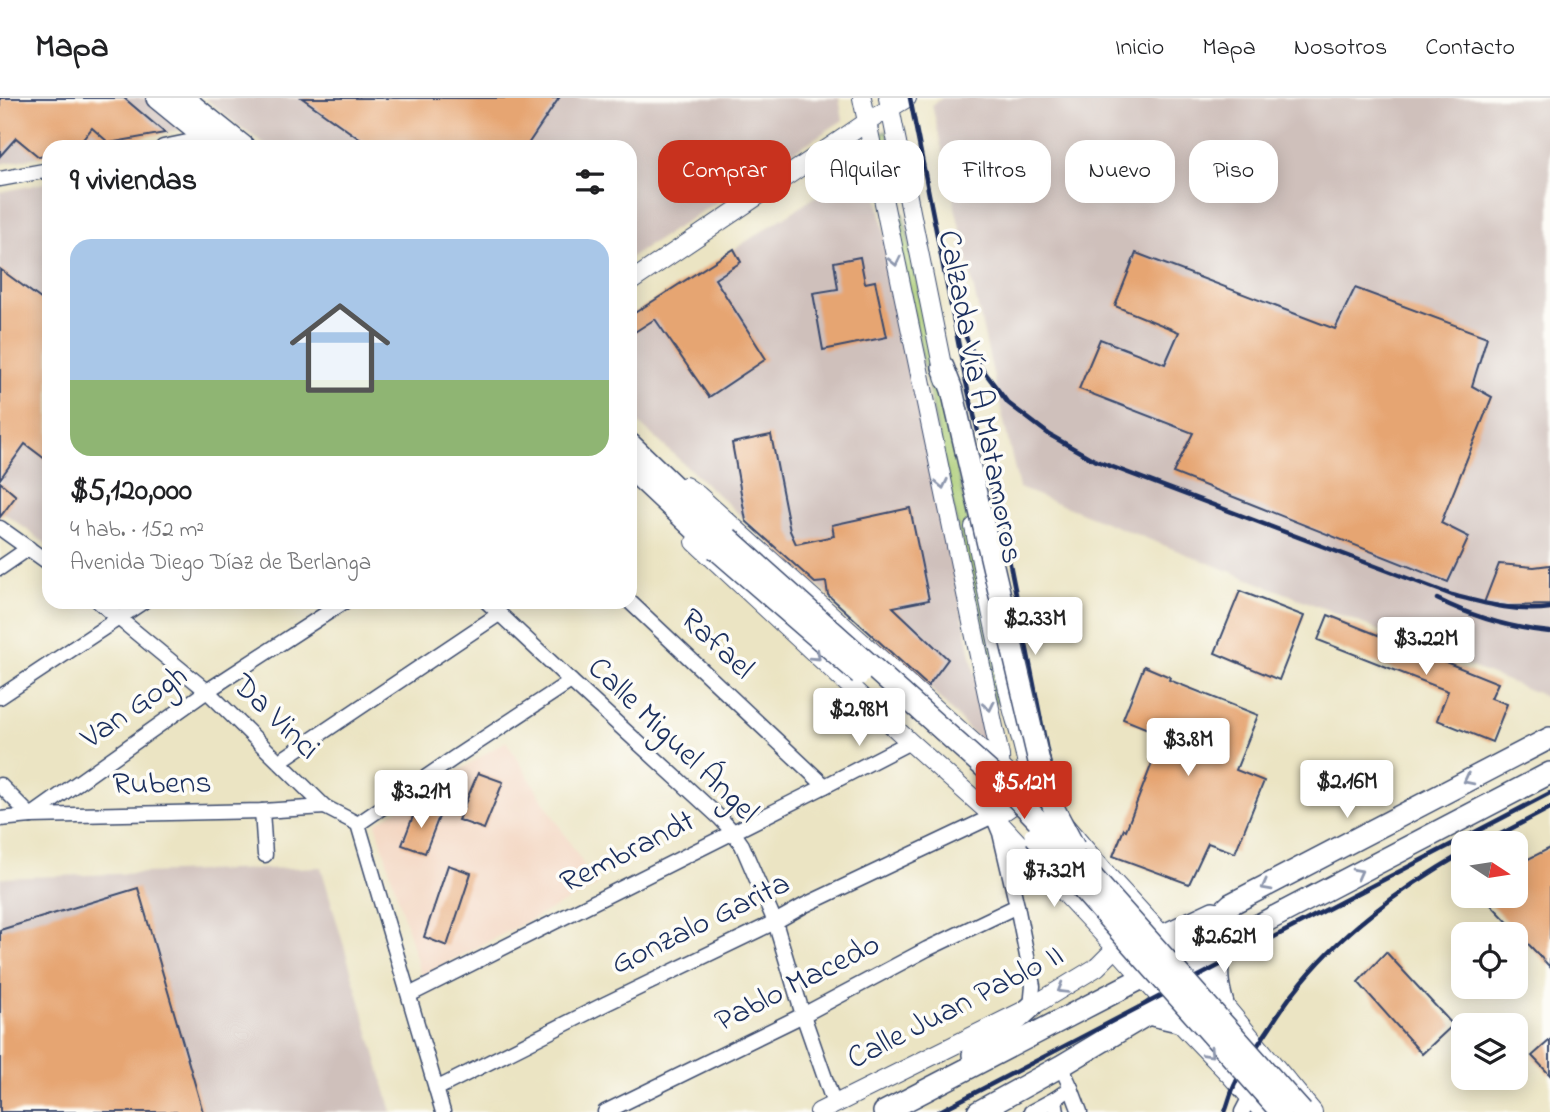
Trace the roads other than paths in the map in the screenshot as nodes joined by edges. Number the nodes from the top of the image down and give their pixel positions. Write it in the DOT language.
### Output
graph roads {
  1 [pos="157,98"];
  2 [pos="183,98"];
  3 [pos="862,98"];
  4 [pos="907,98"];
  5 [pos="889,103"];
  6 [pos="867,122"];
  7 [pos="217,140"];
  8 [pos="42,171"];
  9 [pos="0,179"];
  10 [pos="909,205"];
  11 [pos="885,214"];
  12 [pos="637,277"];
  13 [pos="943,367"];
  14 [pos="637,454"];
  15 [pos="637,472"];
  16 [pos="656,481"];
  17 [pos="0,528"];
  18 [pos="722,543"];
  19 [pos="29,548"];
  20 [pos="42,558"];
  21 [pos="0,568"];
  22 [pos="108,609"];
  23 [pos="132,609"];
  24 [pos="333,609"];
  25 [pos="494,609"];
  26 [pos="637,609"];
  27 [pos="499,614"];
  28 [pos="119,617"];
  29 [pos="570,681"];
  30 [pos="207,691"];
  31 [pos="0,697"];
  32 [pos="1550,737"];
  33 [pos="972,741"];
  34 [pos="909,742"];
  35 [pos="280,761"];
  36 [pos="1000,767"];
  37 [pos="1495,767"];
  38 [pos="1550,772"];
  39 [pos="948,774"];
  40 [pos="0,785"];
  41 [pos="1523,785"];
  42 [pos="825,786"];
  43 [pos="1025,789"];
  44 [pos="325,807"];
  45 [pos="996,808"];
  46 [pos="262,811"];
  47 [pos="30,816"];
  48 [pos="0,818"];
  49 [pos="1063,823"];
  50 [pos="358,824"];
  51 [pos="733,832"];
  52 [pos="265,855"];
  53 [pos="1034,860"];
  54 [pos="1087,871"];
  55 [pos="1231,904"];
  56 [pos="1017,906"];
  57 [pos="775,922"];
  58 [pos="1164,935"];
  59 [pos="1116,948"];
  60 [pos="1220,949"];
  61 [pos="1179,952"];
  62 [pos="1196,971"];
  63 [pos="1142,978"];
  64 [pos="409,995"];
  65 [pos="1162,1002"];
  66 [pos="1223,1004"];
  67 [pos="1031,1007"];
  68 [pos="803,1015"];
  69 [pos="1178,1021"];
  70 [pos="1272,1061"];
  71 [pos="1061,1066"];
  72 [pos="951,1077"];
  73 [pos="1071,1088"];
  74 [pos="436,1089"];
  75 [pos="1294,1091"];
  76 [pos="1246,1104"];
  77 [pos="1056,1105"];
  78 [pos="826,1108"];
  79 [pos="443,1112"];
  80 [pos="606,1112"];
  81 [pos="884,1112"];
  82 [pos="978,1112"];
  83 [pos="1031,1112"];
  84 [pos="1080,1112"];
  85 [pos="1264,1112"];
  86 [pos="1281,1112"];
  87 [pos="1302,1112"];
  88 [pos="1313,1112"];
  1 -- 7 [label="main road"];
  2 -- 7 [label="main road"];
  3 -- 6 [label="street, Calzada Vía A Matamoros"];
  4 -- 5 [label="street"];
  5 -- 6 [label="street"];
  5 -- 10 [label="street, Calzada Vía A Matamoros"];
  6 -- 11 [label="street, Calzada Vía A Matamoros"];
  6 -- 12 [label="street"];
  8 -- 9 [label="street"];
  10 -- 11 [label="street"];
  10 -- 13 [label="street, Calzada Vía A Matamoros"];
  11 -- 36 [label="street, Calzada Vía A Matamoros, one-way"];
  13 -- 43 [label="street, Calzada Vía A Matamoros"];
  13 -- 54 [label="main road, bridge"];
  14 -- 16 [label="main road"];
  15 -- 16 [label="main road"];
  16 -- 18 [label="main road"];
  16 -- 33 [label="street"];
  16 -- 34 [label="street, one-way"];
  17 -- 19 [label="street"];
  18 -- 54 [label="main road, bridge"];
  18 -- 86 [label="main road, bridge"];
  19 -- 20 [label="street"];
  19 -- 21 [label="street"];
  22 -- 28 [label="street, Da Vinci"];
  23 -- 28 [label="street"];
  24 -- 30 [label="street, Van Gogh"];
  25 -- 27 [label="street, Calle Miguel Ángel"];
  26 -- 42 [label="street, Rafael"];
  27 -- 29 [label="street, Calle Miguel Ángel"];
  27 -- 35 [label="street"];
  28 -- 30 [label="street, Da Vinci"];
  28 -- 31 [label="street"];
  29 -- 50 [label="street"];
  29 -- 51 [label="street, Calle Miguel Ángel"];
  30 -- 35 [label="street, Da Vinci"];
  30 -- 47 [label="street, Van Gogh"];
  32 -- 37 [label="main road"];
  33 -- 36 [label="street"];
  33 -- 39 [label="street"];
  34 -- 39 [label="street"];
  34 -- 42 [label="street, Rembrandt"];
  35 -- 44 [label="street, Da Vinci"];
  36 -- 43 [label="street"];
  36 -- 45 [label="street, Calzada Vía A Matamoros"];
  37 -- 41 [label="main road"];
  37 -- 55 [label="main road, one-way"];
  38 -- 41 [label="main road"];
  39 -- 45 [label="street"];
  40 -- 47 [label="street"];
  60 -- 41 [label="main road, one-way"];
  42 -- 51 [label="street, Rembrandt"];
  43 -- 45 [label="street"];
  43 -- 49 [label="street"];
  44 -- 46 [label="street, Rubens"];
  44 -- 50 [label="street, Da Vinci"];
  45 -- 53 [label="street"];
  45 -- 56 [label="street"];
  45 -- 57 [label="street, Gonzalo Garita"];
  46 -- 47 [label="street, Rubens"];
  46 -- 52 [label="street"];
  47 -- 48 [label="street, Rubens"];
  49 -- 53 [label="street"];
  49 -- 58 [label="street"];
  50 -- 64 [label="street"];
  51 -- 57 [label="street, Calle Miguel Ángel"];
  51 -- 64 [label="street, Rembrandt"];
  53 -- 59 [label="street"];
  54 -- 87 [label="main road, bridge"];
  55 -- 58 [label="main road"];
  55 -- 61 [label="main road"];
  56 -- 67 [label="street"];
  56 -- 68 [label="street, Pablo Macedo"];
  57 -- 68 [label="street, Calle Miguel Ángel"];
  57 -- 74 [label="street, Gonzalo Garita"];
  58 -- 61 [label="street"];
  59 -- 63 [label="street"];
  59 -- 67 [label="street, Calle Juan Pablo II, one-way"];
  60 -- 62 [label="main road"];
  60 -- 66 [label="main road"];
  61 -- 62 [label="street"];
  61 -- 63 [label="main road"];
  62 -- 65 [label="main road"];
  62 -- 66 [label="street"];
  63 -- 65 [label="main road"];
  63 -- 72 [label="main road"];
  64 -- 74 [label="street"];
  65 -- 66 [label="main road"];
  65 -- 69 [label="main road"];
  65 -- 71 [label="main road"];
  66 -- 70 [label="street"];
  67 -- 72 [label="main road"];
  67 -- 78 [label="street, Calle Juan Pablo II"];
  68 -- 78 [label="street, Calle Miguel Ángel"];
  68 -- 80 [label="street, Pablo Macedo"];
  69 -- 76 [label="street, one-way"];
  70 -- 75 [label="street"];
  70 -- 76 [label="street"];
  71 -- 73 [label="street"];
  71 -- 82 [label="main road"];
  72 -- 81 [label="main road"];
  73 -- 77 [label="street"];
  73 -- 84 [label="street"];
  74 -- 79 [label="street"];
  75 -- 85 [label="street"];
  75 -- 88 [label="street"];
  76 -- 85 [label="street"];
  77 -- 83 [label="street"];
}
